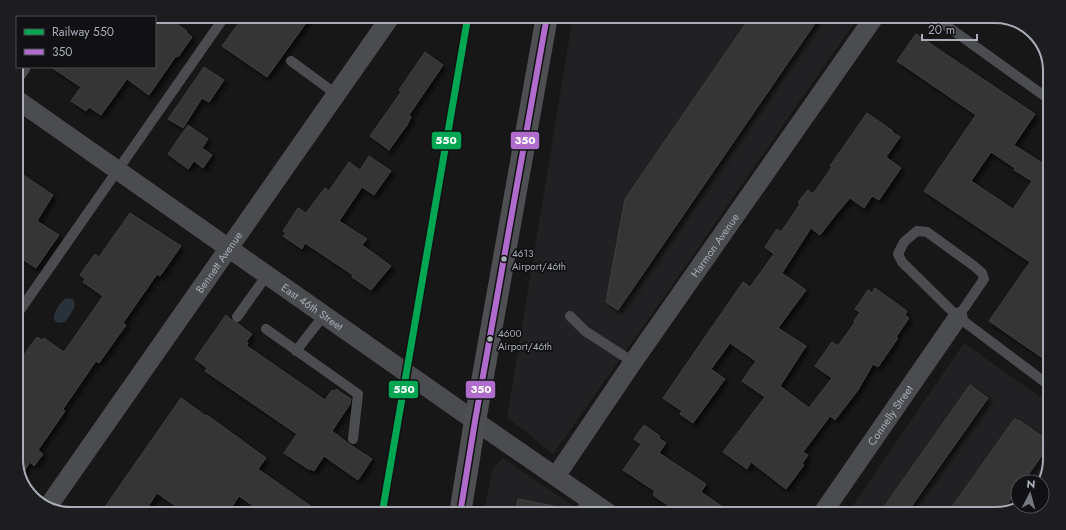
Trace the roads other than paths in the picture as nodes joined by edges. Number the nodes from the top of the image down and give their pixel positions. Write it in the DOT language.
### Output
graph roads {
  1 [pos="220,23"];
  2 [pos="386,23"];
  3 [pos="546,23"];
  4 [pos="870,23"];
  5 [pos="943,23"];
  6 [pos="291,61"];
  7 [pos="336,94"];
  8 [pos="1043,95"];
  9 [pos="23,104"];
  10 [pos="118,170"];
  11 [pos="228,248"];
  12 [pos="267,275"];
  13 [pos="23,306"];
  14 [pos="324,315"];
  15 [pos="570,316"];
  16 [pos="238,317"];
  17 [pos="958,317"];
  18 [pos="266,329"];
  19 [pos="296,351"];
  20 [pos="633,362"];
  21 [pos="1043,381"];
  22 [pos="475,421"];
  23 [pos="352,439"];
  24 [pos="556,476"];
  25 [pos="51,502"];
  26 [pos="461,507"];
  27 [pos="583,507"];
  28 [pos="827,507"];
  1 -- 10 [label="lane"];
  2 -- 7 [label="street, Bennett Avenue"];
  3 -- 22 [label="main road"];
  4 -- 20 [label="street, Harmon Avenue"];
  5 -- 8 [label="lane"];
  6 -- 7 [label="lane"];
  7 -- 11 [label="street, Bennett Avenue"];
  9 -- 10 [label="street, East 46th Street"];
  10 -- 11 [label="street, East 46th Street"];
  10 -- 13 [label="lane"];
  11 -- 12 [label="street, East 46th Street"];
  11 -- 25 [label="street, Bennett Avenue"];
  12 -- 14 [label="street, East 46th Street"];
  12 -- 16 [label="lane"];
  14 -- 19 [label="lane"];
  14 -- 22 [label="street, East 46th Street"];
  15 -- 20 [label="lane"];
  17 -- 17 [label="lane"];
  17 -- 21 [label="lane"];
  17 -- 28 [label="street, Connelly Street"];
  18 -- 19 [label="lane"];
  19 -- 23 [label="lane"];
  20 -- 24 [label="street, Harmon Avenue"];
  22 -- 24 [label="street, East 46th Street"];
  22 -- 26 [label="main road"];
  24 -- 27 [label="street, East 46th Street"];
}
